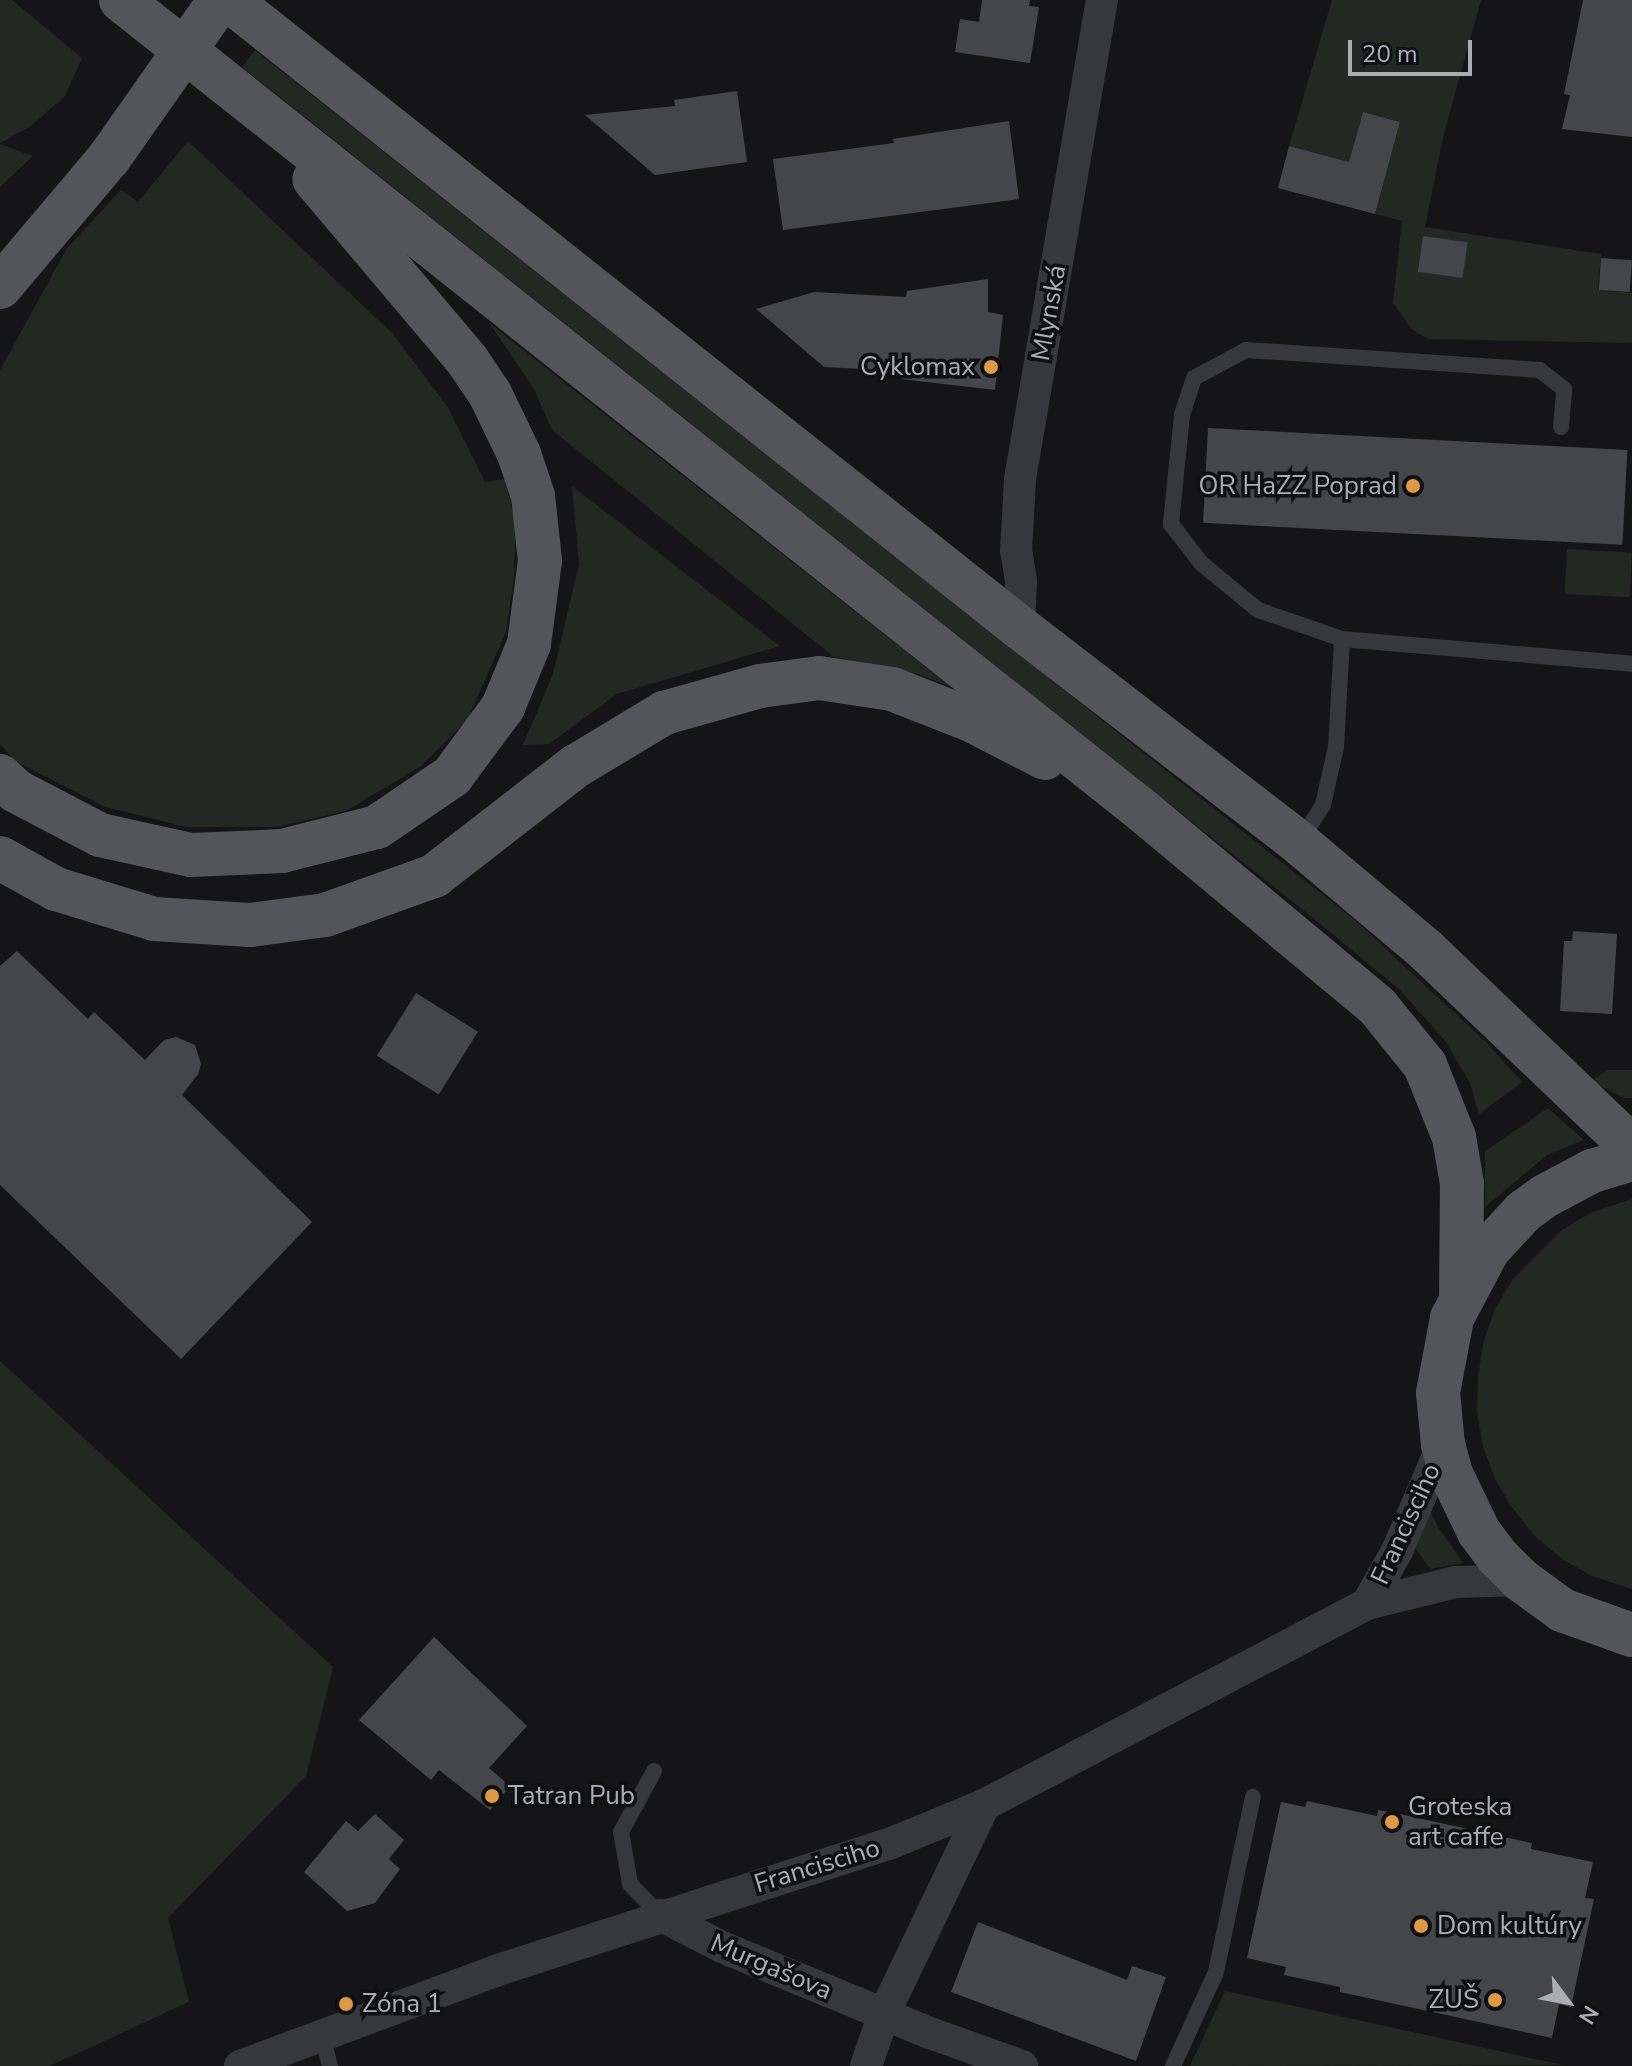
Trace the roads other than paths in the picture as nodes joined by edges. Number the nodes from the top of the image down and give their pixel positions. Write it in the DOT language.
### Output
graph roads {
  1 [pos="121,0"];
  2 [pos="220,0"];
  3 [pos="229,0"];
  4 [pos="1102,0"];
  5 [pos="250,103"];
  6 [pos="5,287"];
  7 [pos="1561,427"];
  8 [pos="1019,627"];
  9 [pos="1342,639"];
  10 [pos="1632,664"];
  11 [pos="0,776"];
  12 [pos="1137,806"];
  13 [pos="1299,843"];
  14 [pos="0,858"];
  15 [pos="1632,1147"];
  16 [pos="1632,1159"];
  17 [pos="1461,1295"];
  18 [pos="1443,1444"];
  19 [pos="1521,1580"];
  20 [pos="1367,1604"];
  21 [pos="1625,1640"];
  22 [pos="654,1771"];
  23 [pos="1253,1797"];
  24 [pos="984,1805"];
  25 [pos="660,1915"];
  26 [pos="884,2014"];
  27 [pos="326,2052"];
  28 [pos="240,2066"];
  29 [pos="866,2066"];
  30 [pos="1022,2066"];
  31 [pos="1173,2066"];
  1 -- 5 [label="main road"];
  2 -- 6 [label="main road, bridge"];
  3 -- 8 [label="main road"];
  4 -- 8 [label="street, Mlynská"];
  5 -- 11 [label="main road"];
  5 -- 12 [label="main road"];
  7 -- 9 [label="lane"];
  8 -- 13 [label="main road"];
  9 -- 10 [label="lane"];
  9 -- 13 [label="lane"];
  12 -- 14 [label="main road"];
  12 -- 17 [label="main road"];
  13 -- 15 [label="main road"];
  16 -- 17 [label="main road"];
  17 -- 18 [label="main road"];
  18 -- 19 [label="main road"];
  18 -- 20 [label="street, Francisciho"];
  19 -- 20 [label="street, Francisciho"];
  19 -- 21 [label="main road"];
  20 -- 24 [label="street, Francisciho"];
  22 -- 25 [label="lane"];
  23 -- 31 [label="lane"];
  24 -- 25 [label="street, Francisciho"];
  24 -- 26 [label="street"];
  25 -- 26 [label="street, Murgašova"];
  25 -- 27 [label="street, Francisciho"];
  26 -- 29 [label="street"];
  26 -- 30 [label="street, Murgašova"];
  27 -- 28 [label="street, Francisciho"];
}
